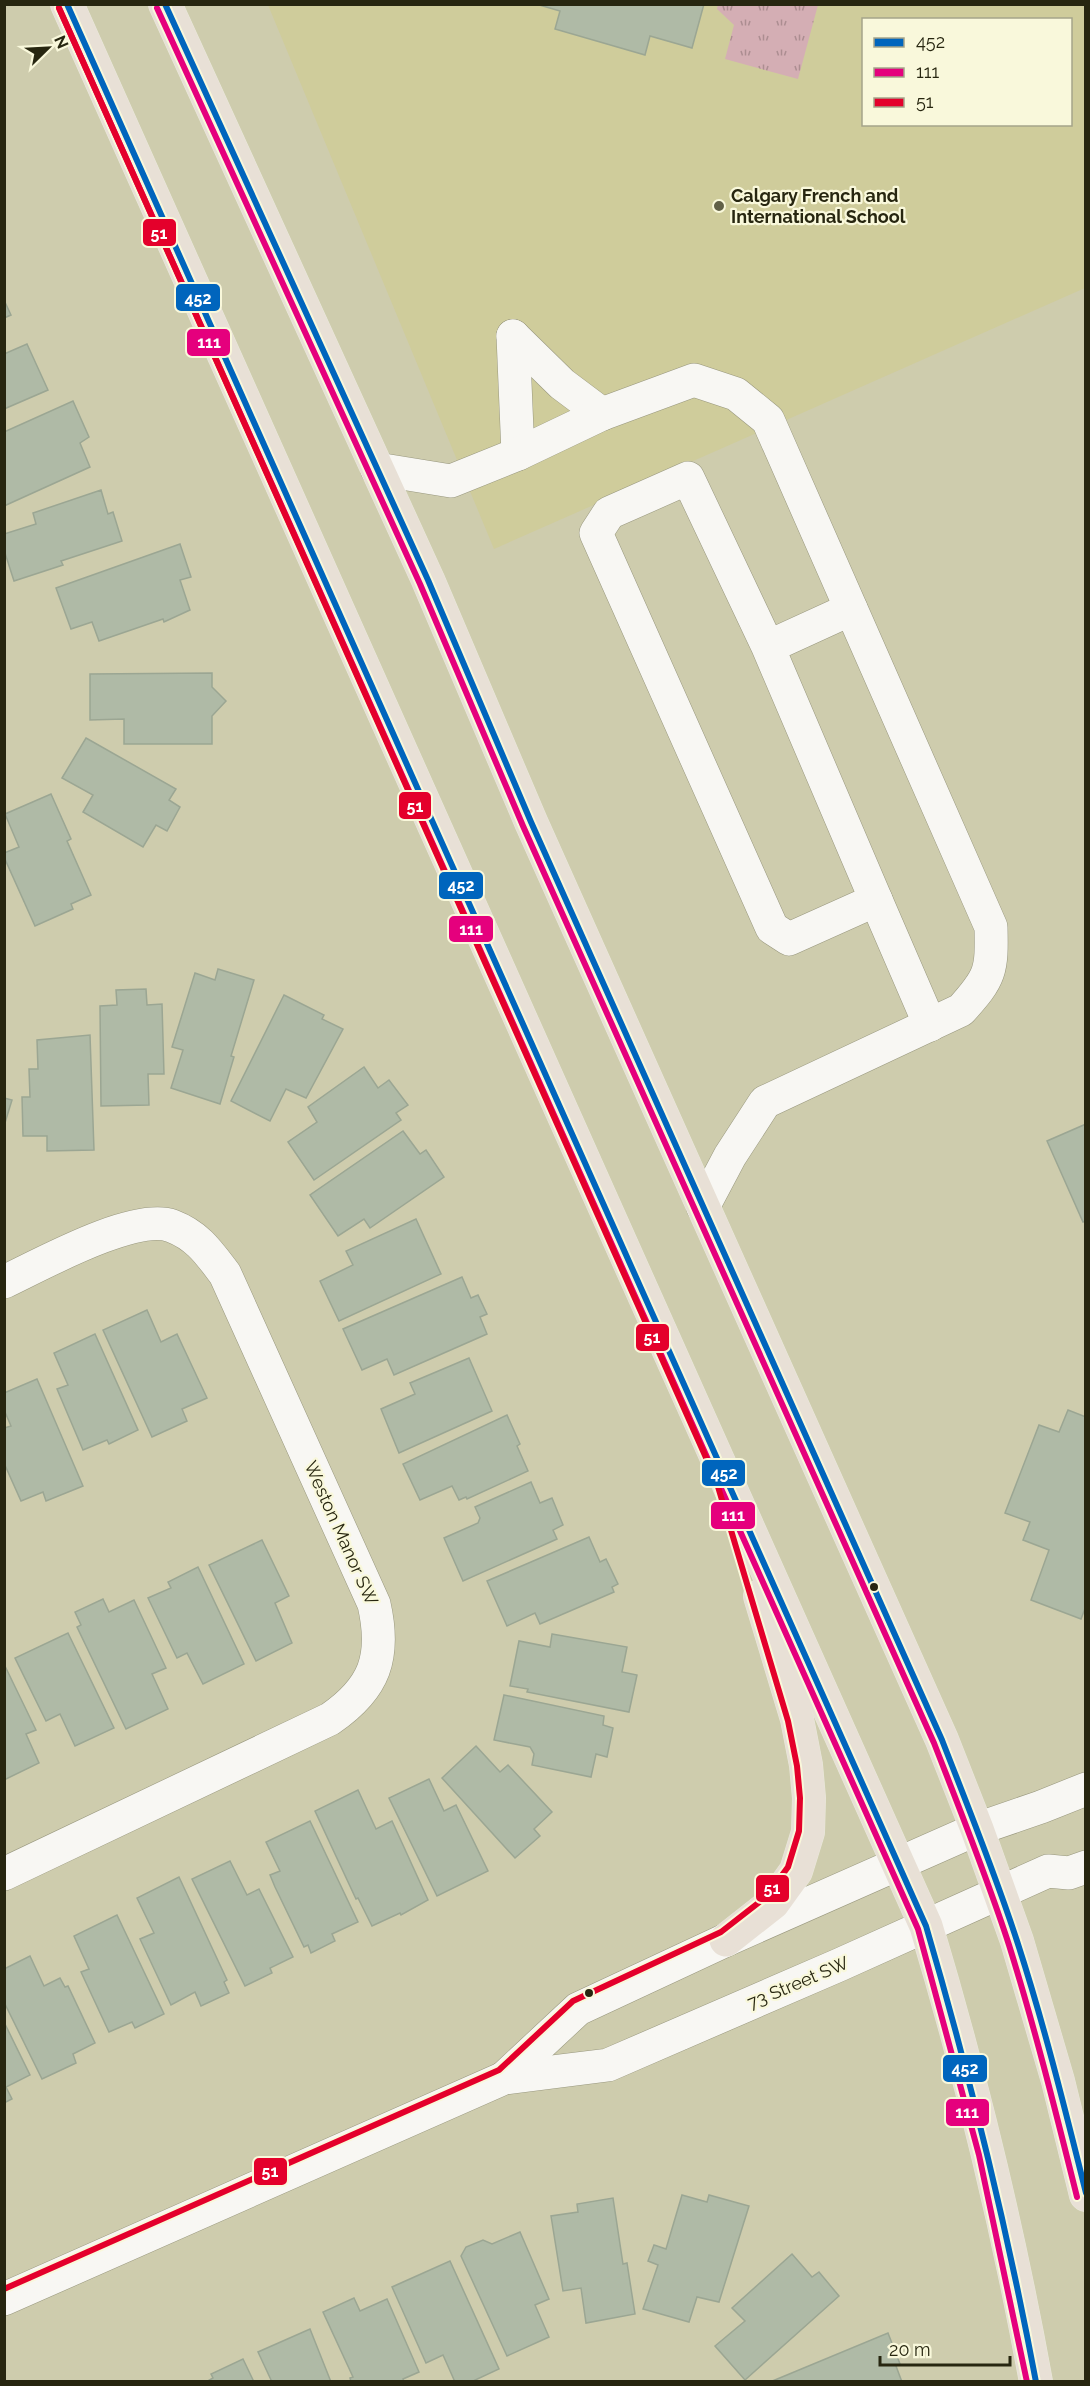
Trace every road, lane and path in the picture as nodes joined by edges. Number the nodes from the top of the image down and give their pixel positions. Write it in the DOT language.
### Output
graph roads {
  1 [pos="67,4"];
  2 [pos="165,4"];
  3 [pos="602,414"];
  4 [pos="518,454"];
  5 [pos="377,469"];
  6 [pos="851,609"];
  7 [pos="768,647"];
  8 [pos="876,900"];
  9 [pos="930,1024"];
  10 [pos="703,1207"];
  11 [pos="4,1282"];
  12 [pos="724,1477"];
  13 [pos="1086,1789"];
  14 [pos="977,1829"];
  15 [pos="899,1863"];
  16 [pos="1086,1867"];
  17 [pos="4,1874"];
  18 [pos="999,1894"];
  19 [pos="926,1926"];
  20 [pos="726,1940"];
  21 [pos="504,2078"];
  22 [pos="1086,2195"];
  23 [pos="4,2299"];
  24 [pos="1036,2382"];
  1 -- 12 [label="main road"];
  2 -- 5 [label="main road"];
  3 -- 4 [label="street"];
  3 -- 4 [label="street"];
  3 -- 6 [label="street"];
  4 -- 5 [label="street"];
  5 -- 10 [label="main road"];
  6 -- 7 [label="street"];
  6 -- 9 [label="street"];
  7 -- 8 [label="street"];
  7 -- 8 [label="street"];
  8 -- 9 [label="street"];
  9 -- 10 [label="street"];
  10 -- 14 [label="main road"];
  11 -- 17 [label="street, Weston Manor SW"];
  12 -- 15 [label="main road"];
  12 -- 20 [label="main road"];
  13 -- 14 [label="street, 73 Street SW"];
  14 -- 15 [label="street, 73 Street SW"];
  14 -- 18 [label="main road"];
  15 -- 19 [label="main road"];
  15 -- 20 [label="street, 73 Street SW"];
  16 -- 18 [label="street, 73 Street SW"];
  18 -- 19 [label="street, 73 Street SW"];
  18 -- 22 [label="main road"];
  19 -- 21 [label="street, 73 Street SW"];
  19 -- 24 [label="main road"];
  20 -- 21 [label="street, 73 Street SW"];
  21 -- 23 [label="street, 73 Street SW"];
}
